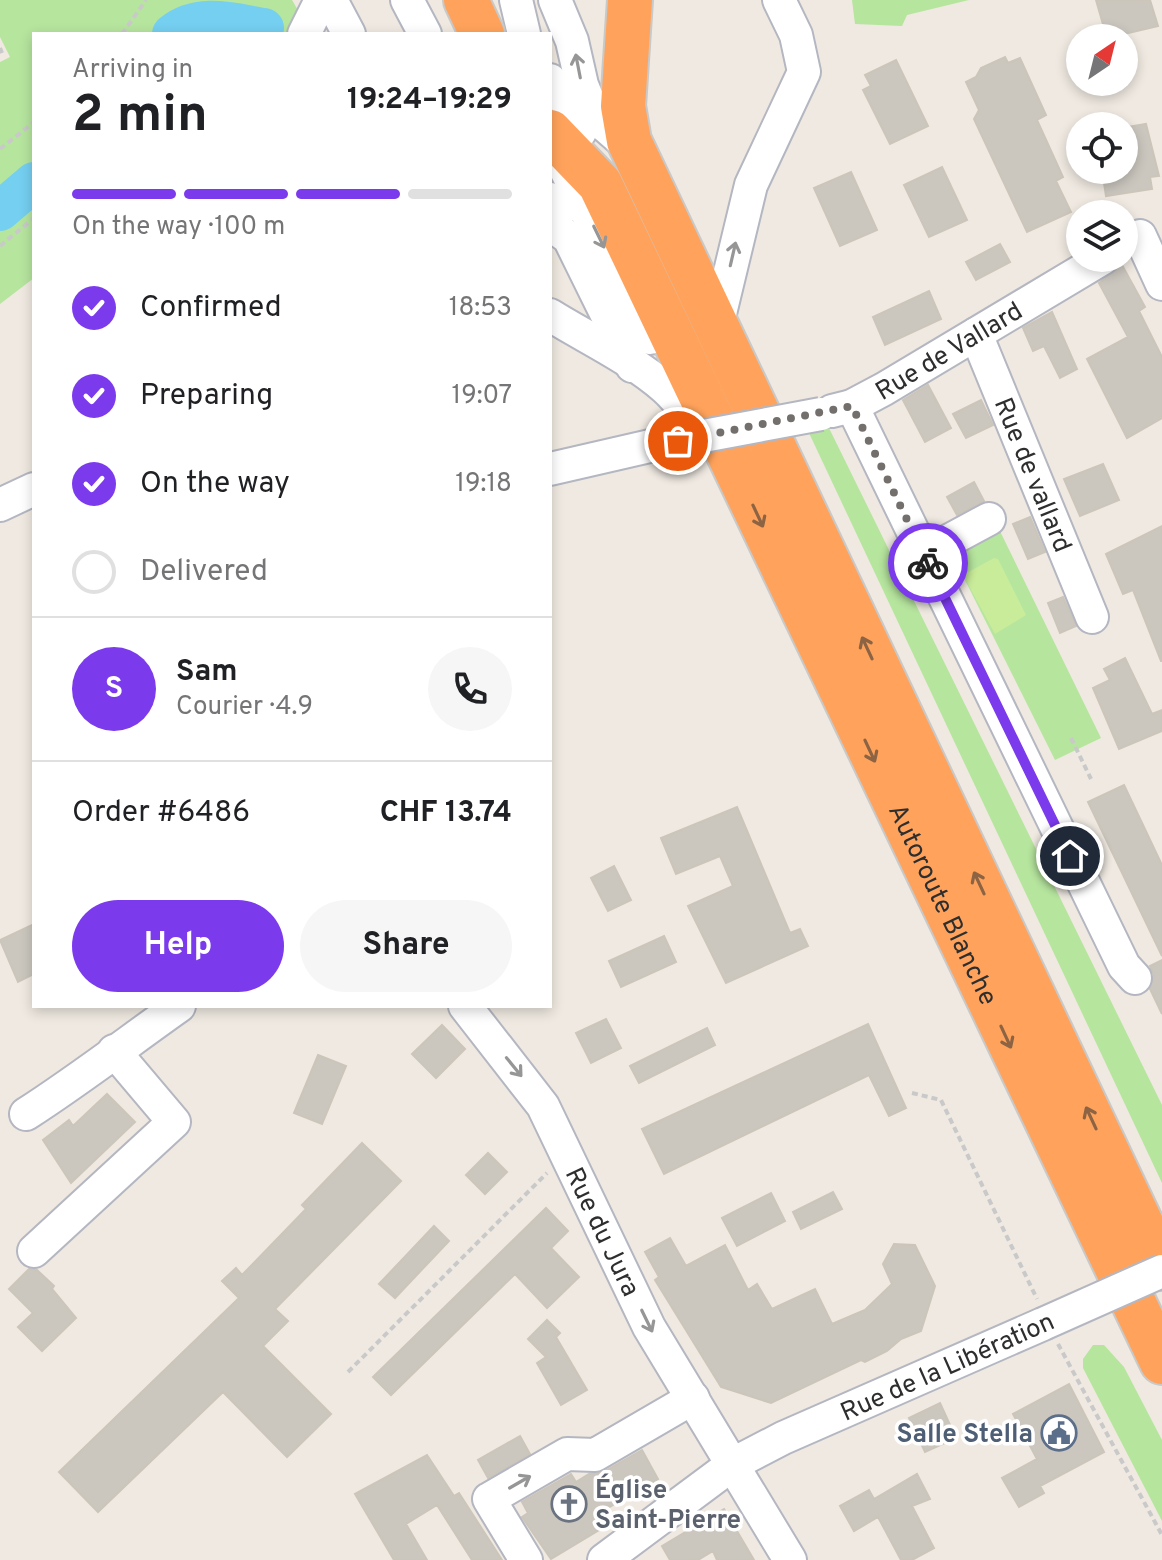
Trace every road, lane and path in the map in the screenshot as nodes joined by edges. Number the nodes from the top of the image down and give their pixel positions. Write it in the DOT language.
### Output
graph roads {
  1 [pos="146,0"];
  2 [pos="321,0"];
  3 [pos="331,0"];
  4 [pos="407,0"];
  5 [pos="466,0"];
  6 [pos="516,0"];
  7 [pos="555,0"];
  8 [pos="630,0"];
  9 [pos="779,0"];
  10 [pos="123,32"];
  11 [pos="305,32"];
  12 [pos="348,32"];
  13 [pos="424,32"];
  14 [pos="481,32"];
  15 [pos="524,32"];
  16 [pos="552,83"];
  17 [pos="32,124"];
  18 [pos="552,137"];
  19 [pos="552,148"];
  20 [pos="0,149"];
  21 [pos="634,151"];
  22 [pos="577,194"];
  23 [pos="32,220"];
  24 [pos="552,225"];
  25 [pos="1149,235"];
  26 [pos="0,246"];
  27 [pos="1080,272"];
  28 [pos="1162,284"];
  29 [pos="552,316"];
  30 [pos="716,330"];
  31 [pos="976,334"];
  32 [pos="646,336"];
  33 [pos="632,366"];
  34 [pos="852,406"];
  35 [pos="725,446"];
  36 [pos="552,469"];
  37 [pos="32,490"];
  38 [pos="0,505"];
  39 [pos="989,519"];
  40 [pos="924,554"];
  41 [pos="1092,617"];
  42 [pos="1071,738"];
  43 [pos="1091,779"];
  44 [pos="1135,978"];
  45 [pos="176,1008"];
  46 [pos="467,1008"];
  47 [pos="114,1051"];
  48 [pos="912,1093"];
  49 [pos="26,1114"];
  50 [pos="574,1169"];
  51 [pos="34,1251"];
  52 [pos="1162,1270"];
  53 [pos="1041,1325"];
  54 [pos="1162,1362"];
  55 [pos="348,1372"];
  56 [pos="693,1398"];
  57 [pos="733,1464"];
  58 [pos="1162,1535"];
  59 [pos="526,1560"];
  60 [pos="604,1560"];
  61 [pos="790,1560"];
  1 -- 10 [label="path"];
  2 -- 11 [label="street"];
  3 -- 12 [label="street"];
  4 -- 13 [label="street"];
  5 -- 14 [label="highway"];
  6 -- 15 [label="street"];
  21 -- 7 [label="street, one-way"];
  8 -- 21 [label="highway, Autoroute Blanche"];
  30 -- 9 [label="street, one-way"];
  16 -- 22 [label="street"];
  17 -- 20 [label="path"];
  18 -- 22 [label="highway, Autoroute Blanche"];
  19 -- 22 [label="street"];
  21 -- 30 [label="highway, Autoroute Blanche"];
  22 -- 32 [label="highway, Autoroute Blanche, one-way"];
  23 -- 26 [label="path"];
  24 -- 32 [label="street"];
  25 -- 28 [label="street"];
  27 -- 31 [label="street, Rue de Vallard"];
  29 -- 33 [label="street"];
  52 -- 30 [label="highway, Autoroute Blanche, one-way"];
  31 -- 34 [label="street, Rue de Vallard"];
  31 -- 41 [label="street, Rue de vallard"];
  32 -- 33 [label="street"];
  32 -- 35 [label="highway, Autoroute Blanche"];
  33 -- 35 [label="street"];
  34 -- 36 [label="street, Rue de Vallard, bridge"];
  34 -- 40 [label="street"];
  35 -- 54 [label="highway, Autoroute Blanche, one-way"];
  37 -- 38 [label="street"];
  39 -- 40 [label="street"];
  40 -- 44 [label="street"];
  42 -- 43 [label="path"];
  45 -- 47 [label="street"];
  46 -- 50 [label="street, Rue du Jura, one-way"];
  47 -- 49 [label="street"];
  47 -- 51 [label="street"];
  48 -- 53 [label="path"];
  50 -- 55 [label="path"];
  50 -- 56 [label="street, Rue du Jura, one-way"];
  52 -- 53 [label="street, Rue de la Libération, bridge"];
  53 -- 57 [label="street, Rue de la Libération"];
  53 -- 58 [label="path"];
  56 -- 57 [label="street, Rue du Jura"];
  59 -- 56 [label="street, one-way"];
  57 -- 60 [label="street, Rue de la Libération"];
  57 -- 61 [label="street, Rue du Jura"];
}
